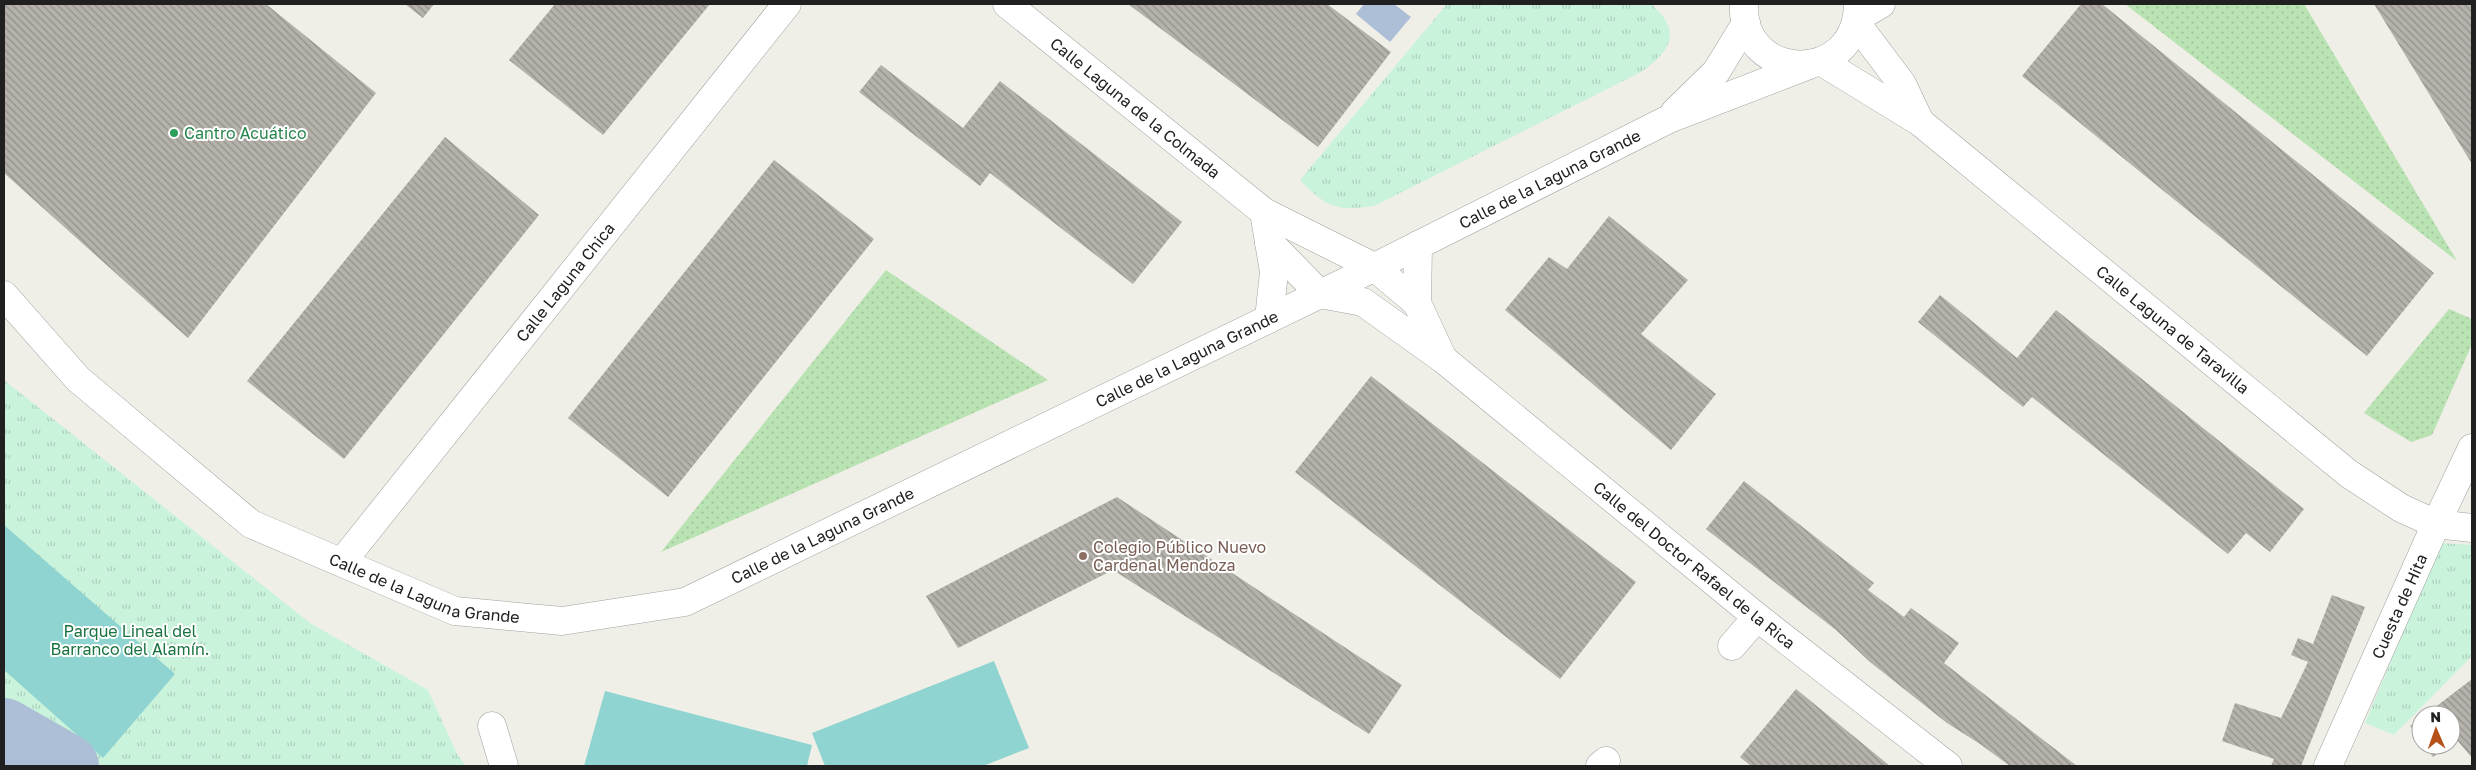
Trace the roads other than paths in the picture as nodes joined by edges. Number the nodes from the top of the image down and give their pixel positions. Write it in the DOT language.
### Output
graph roads {
  1 [pos="787,4"];
  2 [pos="1007,4"];
  3 [pos="1881,4"];
  4 [pos="1741,11"];
  5 [pos="1857,15"];
  6 [pos="1816,63"];
  7 [pos="1669,119"];
  8 [pos="1920,122"];
  9 [pos="1264,212"];
  10 [pos="1269,242"];
  11 [pos="1418,245"];
  12 [pos="1367,270"];
  13 [pos="1320,294"];
  14 [pos="4,295"];
  15 [pos="1363,302"];
  16 [pos="1417,303"];
  17 [pos="1269,319"];
  18 [pos="1443,359"];
  19 [pos="2472,448"];
  20 [pos="2436,524"];
  21 [pos="2472,528"];
  22 [pos="342,562"];
  23 [pos="1757,617"];
  24 [pos="1732,646"];
  25 [pos="492,726"];
  26 [pos="504,766"];
  27 [pos="1948,766"];
  28 [pos="2328,766"];
  1 -- 22 [label="street, Calle Laguna Chica"];
  2 -- 9 [label="street, Calle Laguna de la Colmada"];
  3 -- 5 [label="street"];
  4 -- 6 [label="street"];
  4 -- 7 [label="street, Calle de la Laguna Grande"];
  5 -- 6 [label="street, Calle de la Laguna Grande"];
  5 -- 8 [label="street, Calle Laguna de Taravilla"];
  6 -- 7 [label="street, Calle de la Laguna Grande"];
  6 -- 8 [label="street, Calle Laguna de Taravilla"];
  7 -- 11 [label="street, Calle de la Laguna Grande"];
  8 -- 20 [label="street, Calle Laguna de Taravilla"];
  9 -- 10 [label="street"];
  9 -- 12 [label="street, Calle Laguna de la Colmada"];
  10 -- 13 [label="street"];
  10 -- 17 [label="street"];
  11 -- 12 [label="street, Calle de la Laguna Grande"];
  11 -- 16 [label="street"];
  12 -- 13 [label="street, Calle de la Laguna Grande"];
  12 -- 15 [label="street"];
  12 -- 16 [label="street, Calle Laguna de la Colmada"];
  13 -- 15 [label="street"];
  13 -- 17 [label="street, Calle de la Laguna Grande"];
  14 -- 22 [label="street, Calle de la Laguna Grande"];
  15 -- 18 [label="street, Calle del Doctor Rafael de la Rica"];
  16 -- 18 [label="street"];
  17 -- 22 [label="street, Calle de la Laguna Grande"];
  18 -- 23 [label="street, Calle del Doctor Rafael de la Rica"];
  19 -- 20 [label="street, Cuesta de Hita"];
  20 -- 21 [label="street, Calle Laguna de Taravilla"];
  20 -- 28 [label="street, Cuesta de Hita"];
  23 -- 24 [label="street"];
  23 -- 27 [label="street, Calle del Doctor Rafael de la Rica"];
  25 -- 26 [label="street"];
}
